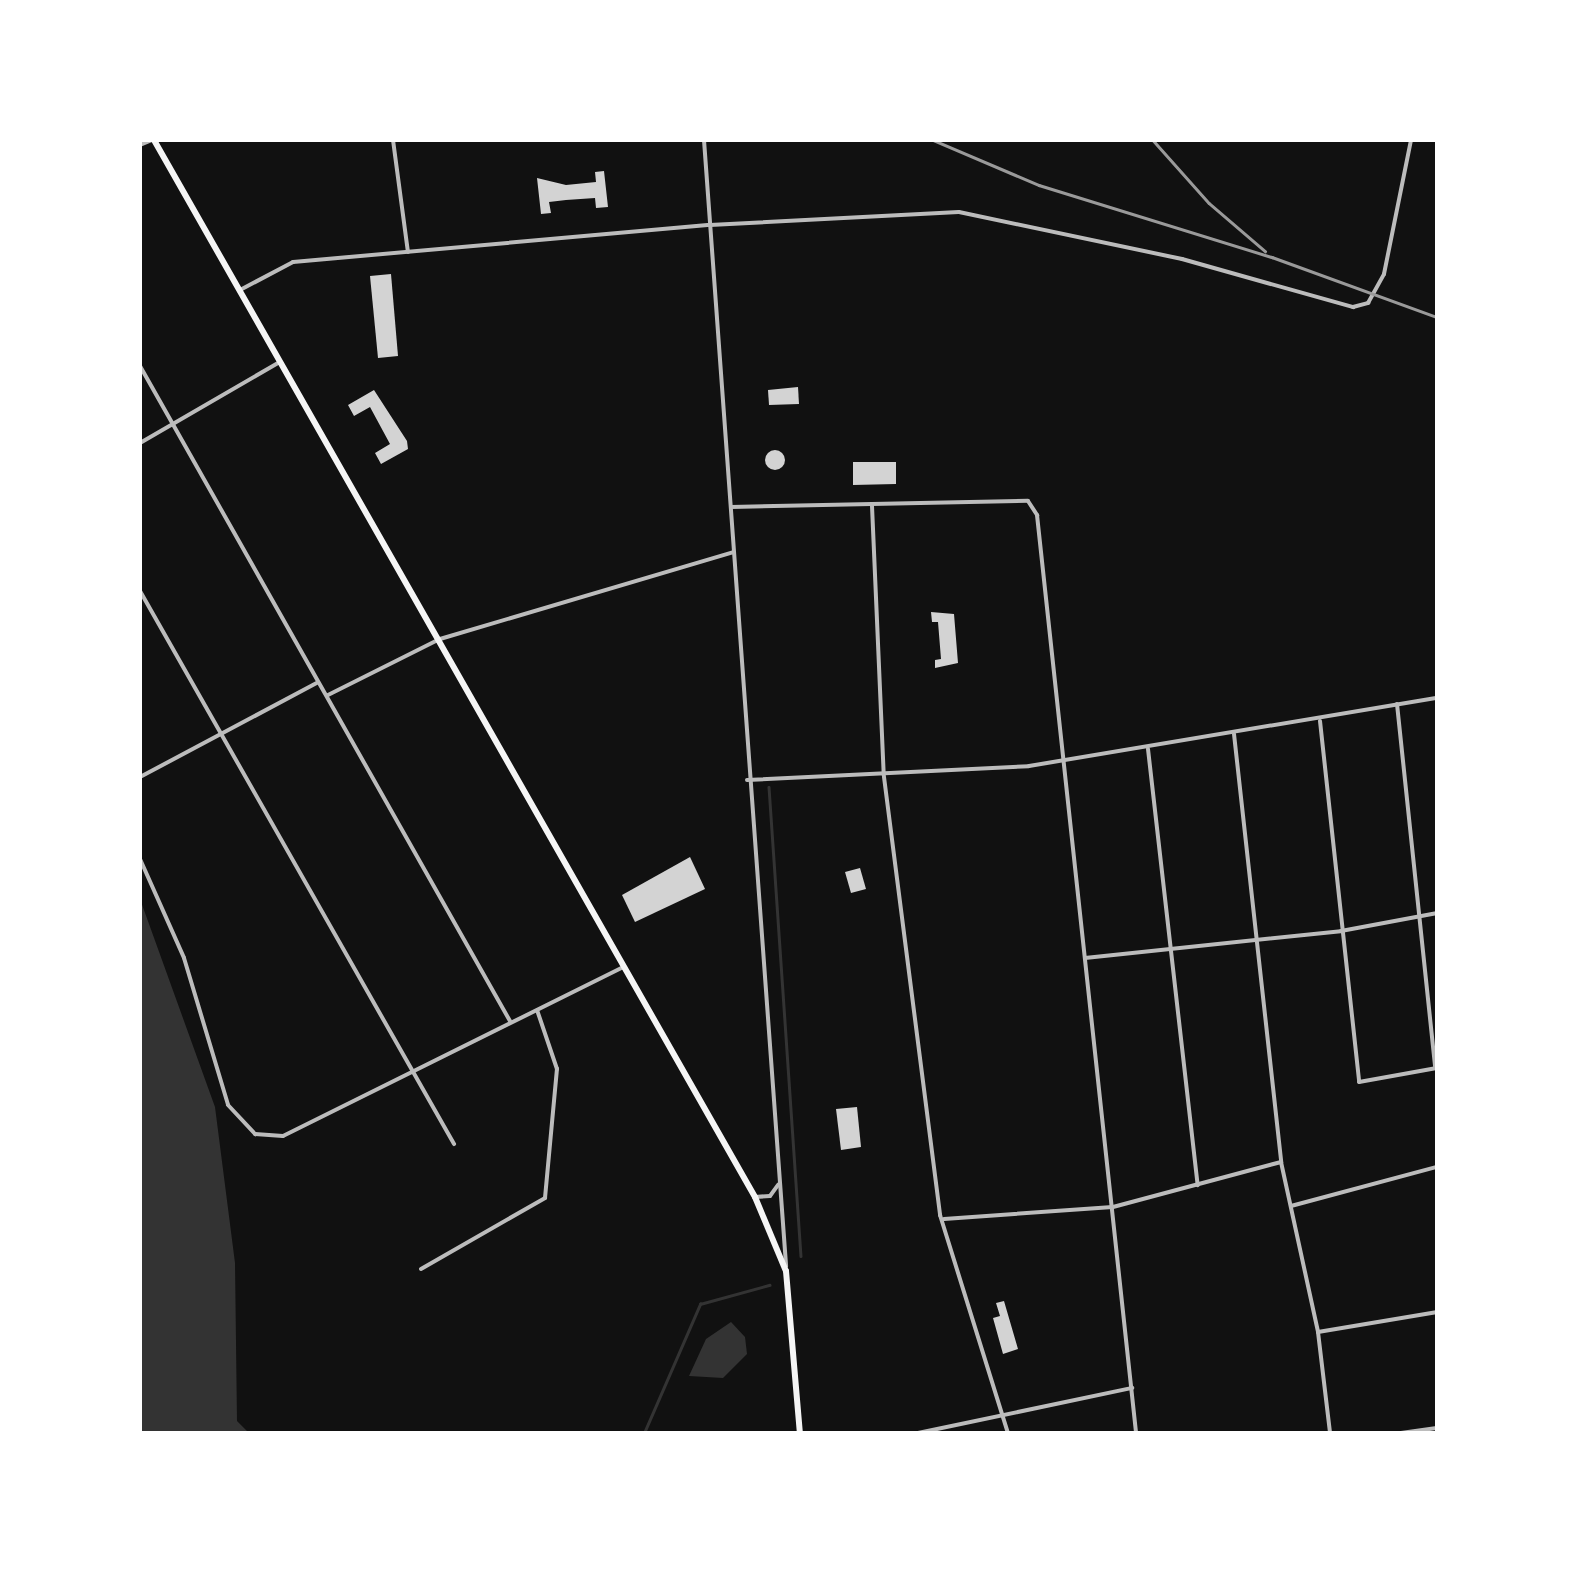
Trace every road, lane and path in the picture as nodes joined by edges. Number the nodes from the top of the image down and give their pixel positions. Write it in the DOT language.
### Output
graph roads {
  1 [pos="153,140"];
  2 [pos="393,140"];
  3 [pos="704,140"];
  4 [pos="1411,140"];
  5 [pos="140,145"];
  6 [pos="710,225"];
  7 [pos="408,252"];
  8 [pos="240,290"];
  9 [pos="282,361"];
  10 [pos="140,366"];
  11 [pos="172,425"];
  12 [pos="140,443"];
  13 [pos="872,504"];
  14 [pos="730,508"];
  15 [pos="733,552"];
  16 [pos="140,591"];
  17 [pos="440,639"];
  18 [pos="318,682"];
  19 [pos="326,696"];
  20 [pos="1437,698"];
  21 [pos="1397,704"];
  22 [pos="1320,721"];
  23 [pos="1234,734"];
  24 [pos="221,735"];
  25 [pos="1148,749"];
  26 [pos="1061,762"];
  27 [pos="884,776"];
  28 [pos="140,777"];
  29 [pos="747,780"];
  30 [pos="140,860"];
  31 [pos="1437,913"];
  32 [pos="1420,916"];
  33 [pos="1342,930"];
  34 [pos="1255,940"];
  35 [pos="1169,948"];
  36 [pos="1084,958"];
  37 [pos="623,967"];
  38 [pos="537,1010"];
  39 [pos="510,1021"];
  40 [pos="1436,1068"];
  41 [pos="417,1072"];
  42 [pos="454,1144"];
  43 [pos="1281,1162"];
  44 [pos="1437,1167"];
  45 [pos="780,1180"];
  46 [pos="1198,1185"];
  47 [pos="755,1197"];
  48 [pos="1113,1206"];
  49 [pos="1291,1206"];
  50 [pos="944,1220"];
  51 [pos="421,1269"];
  52 [pos="786,1271"];
  53 [pos="1437,1312"];
  54 [pos="1318,1332"];
  55 [pos="1132,1388"];
  56 [pos="1002,1413"];
  57 [pos="1437,1428"];
  58 [pos="800,1433"];
  59 [pos="918,1433"];
  60 [pos="1008,1433"];
  61 [pos="1136,1433"];
  62 [pos="1330,1433"];
  63 [pos="1401,1433"];
  1 -- 5 [label="street"];
  1 -- 8 [label="main road"];
  2 -- 7 [label="street"];
  3 -- 6 [label="street"];
  4 -- 6 [label="street"];
  6 -- 7 [label="street"];
  6 -- 14 [label="street"];
  7 -- 8 [label="street"];
  8 -- 9 [label="main road"];
  9 -- 11 [label="street"];
  9 -- 17 [label="main road"];
  10 -- 11 [label="street"];
  11 -- 12 [label="street"];
  11 -- 18 [label="street"];
  13 -- 14 [label="street"];
  13 -- 26 [label="street"];
  13 -- 27 [label="street"];
  14 -- 15 [label="street"];
  15 -- 17 [label="street"];
  15 -- 29 [label="street"];
  16 -- 24 [label="street"];
  17 -- 19 [label="street"];
  17 -- 37 [label="main road"];
  18 -- 19 [label="street"];
  18 -- 24 [label="street"];
  19 -- 39 [label="street"];
  20 -- 21 [label="street"];
  21 -- 22 [label="street"];
  21 -- 32 [label="street"];
  22 -- 23 [label="street"];
  22 -- 33 [label="street"];
  23 -- 25 [label="street"];
  23 -- 34 [label="street"];
  24 -- 28 [label="street"];
  24 -- 41 [label="street"];
  25 -- 26 [label="street"];
  25 -- 35 [label="street"];
  26 -- 27 [label="street"];
  26 -- 36 [label="street"];
  27 -- 29 [label="street"];
  27 -- 50 [label="street"];
  29 -- 45 [label="street"];
  30 -- 41 [label="street"];
  31 -- 32 [label="street"];
  32 -- 33 [label="street"];
  32 -- 40 [label="street"];
  33 -- 34 [label="street"];
  33 -- 40 [label="street"];
  34 -- 35 [label="street"];
  34 -- 43 [label="street"];
  35 -- 36 [label="street"];
  35 -- 46 [label="street"];
  36 -- 48 [label="street"];
  37 -- 38 [label="street"];
  37 -- 47 [label="main road"];
  38 -- 39 [label="street"];
  38 -- 51 [label="street"];
  39 -- 41 [label="street"];
  41 -- 42 [label="street"];
  43 -- 46 [label="street"];
  43 -- 49 [label="street"];
  44 -- 49 [label="street"];
  45 -- 47 [label="street"];
  45 -- 52 [label="street"];
  46 -- 48 [label="street"];
  47 -- 52 [label="main road"];
  48 -- 50 [label="street"];
  48 -- 55 [label="street"];
  49 -- 54 [label="street"];
  50 -- 56 [label="street"];
  52 -- 58 [label="main road"];
  53 -- 54 [label="street"];
  54 -- 62 [label="street"];
  55 -- 56 [label="street"];
  55 -- 61 [label="street"];
  56 -- 59 [label="street"];
  56 -- 60 [label="street"];
  57 -- 63 [label="street"];
}
